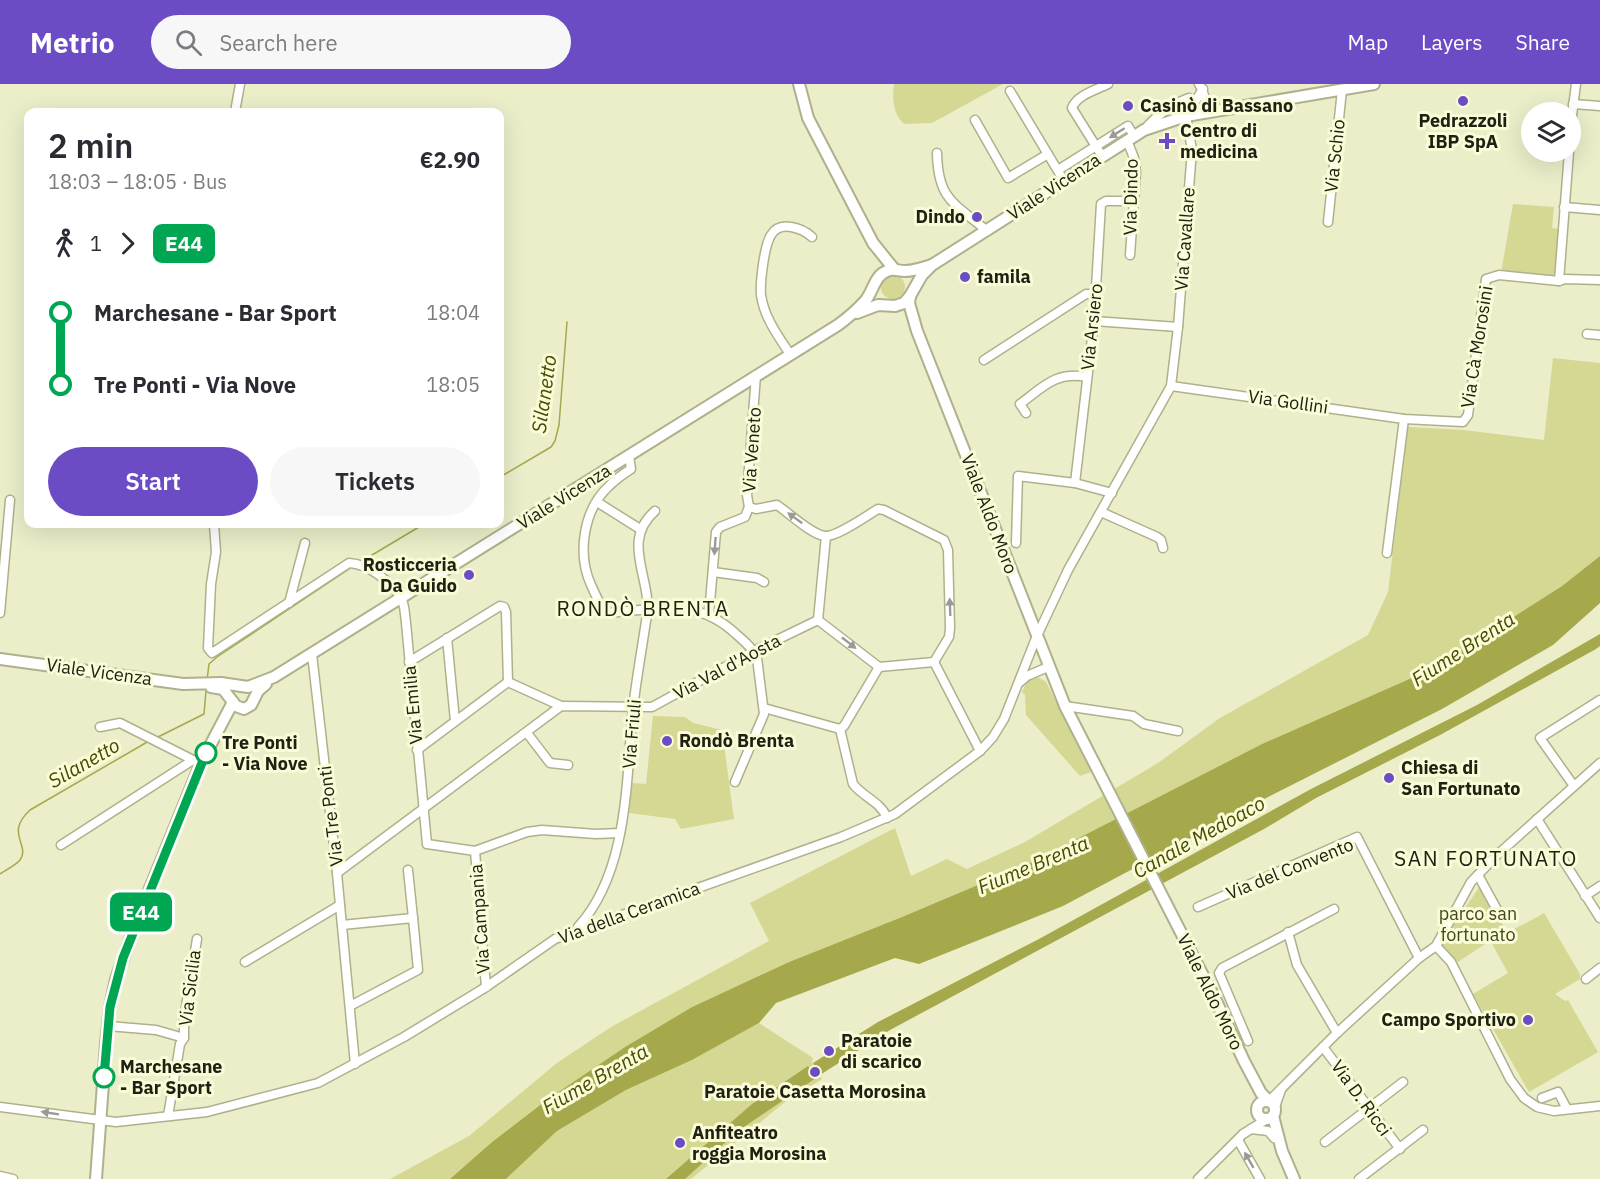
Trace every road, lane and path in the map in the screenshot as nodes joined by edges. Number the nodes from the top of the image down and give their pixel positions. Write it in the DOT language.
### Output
graph roads {
  1 [pos="240,84"];
  2 [pos="800,84"];
  3 [pos="1108,84"];
  4 [pos="1374,84"];
  5 [pos="1576,84"];
  6 [pos="1204,86"];
  7 [pos="1342,90"];
  8 [pos="1010,91"];
  9 [pos="1189,98"];
  10 [pos="1573,102"];
  11 [pos="1581,105"];
  12 [pos="1600,106"];
  13 [pos="237,108"];
  14 [pos="1213,111"];
  15 [pos="1183,117"];
  16 [pos="975,120"];
  17 [pos="1135,135"];
  18 [pos="1096,146"];
  19 [pos="938,153"];
  20 [pos="1048,154"];
  21 [pos="1102,156"];
  22 [pos="1568,162"];
  23 [pos="1058,171"];
  24 [pos="1064,181"];
  25 [pos="1134,201"];
  26 [pos="1563,207"];
  27 [pos="1600,210"];
  28 [pos="1329,222"];
  29 [pos="987,231"];
  30 [pos="812,237"];
  31 [pos="873,243"];
  32 [pos="1130,255"];
  33 [pos="932,265"];
  34 [pos="898,270"];
  35 [pos="1600,280"];
  36 [pos="1559,281"];
  37 [pos="876,283"];
  38 [pos="911,293"];
  39 [pos="1096,294"];
  40 [pos="891,306"];
  41 [pos="854,314"];
  42 [pos="914,321"];
  43 [pos="1094,321"];
  44 [pos="1178,327"];
  45 [pos="1587,334"];
  46 [pos="1600,335"];
  47 [pos="790,354"];
  48 [pos="984,360"];
  49 [pos="756,375"];
  50 [pos="1087,377"];
  51 [pos="1171,386"];
  52 [pos="1026,413"];
  53 [pos="1404,419"];
  54 [pos="628,456"];
  55 [pos="1075,483"];
  56 [pos="1112,493"];
  57 [pos="10,500"];
  58 [pos="597,502"];
  59 [pos="748,507"];
  60 [pos="655,511"];
  61 [pos="1101,512"];
  62 [pos="214,528"];
  63 [pos="640,529"];
  64 [pos="825,536"];
  65 [pos="305,543"];
  66 [pos="1016,543"];
  67 [pos="1163,548"];
  68 [pos="1387,553"];
  69 [pos="713,572"];
  70 [pos="764,582"];
  71 [pos="401,600"];
  72 [pos="289,603"];
  73 [pos="648,608"];
  74 [pos="1051,610"];
  75 [pos="0,613"];
  76 [pos="709,614"];
  77 [pos="1028,619"];
  78 [pos="818,620"];
  79 [pos="447,638"];
  80 [pos="1036,638"];
  81 [pos="754,651"];
  82 [pos="312,654"];
  83 [pos="0,659"];
  84 [pos="409,662"];
  85 [pos="934,662"];
  86 [pos="879,667"];
  87 [pos="1048,667"];
  88 [pos="273,678"];
  89 [pos="508,682"];
  90 [pos="1019,682"];
  91 [pos="198,685"];
  92 [pos="244,687"];
  93 [pos="255,698"];
  94 [pos="1600,700"];
  95 [pos="235,703"];
  96 [pos="561,706"];
  97 [pos="1065,706"];
  98 [pos="633,707"];
  99 [pos="764,708"];
  100 [pos="455,721"];
  101 [pos="100,727"];
  102 [pos="840,729"];
  103 [pos="1178,732"];
  104 [pos="527,733"];
  105 [pos="417,750"];
  106 [pos="980,751"];
  107 [pos="197,762"];
  108 [pos="1600,763"];
  109 [pos="568,765"];
  110 [pos="735,782"];
  111 [pos="1574,786"];
  112 [pos="422,811"];
  113 [pos="887,818"];
  114 [pos="1537,819"];
  115 [pos="620,833"];
  116 [pos="61,845"];
  117 [pos="475,851"];
  118 [pos="408,870"];
  119 [pos="338,873"];
  120 [pos="1478,875"];
  121 [pos="1600,886"];
  122 [pos="1585,896"];
  123 [pos="340,905"];
  124 [pos="1198,907"];
  125 [pos="1334,909"];
  126 [pos="1501,917"];
  127 [pos="413,918"];
  128 [pos="1600,918"];
  129 [pos="342,925"];
  130 [pos="575,930"];
  131 [pos="1288,932"];
  132 [pos="197,939"];
  133 [pos="1436,946"];
  134 [pos="1419,958"];
  135 [pos="244,962"];
  136 [pos="1600,968"];
  137 [pos="1586,979"];
  138 [pos="486,987"];
  139 [pos="350,1006"];
  140 [pos="108,1026"];
  141 [pos="1337,1033"];
  142 [pos="184,1038"];
  143 [pos="1248,1041"];
  144 [pos="1323,1047"];
  145 [pos="1244,1061"];
  146 [pos="355,1064"];
  147 [pos="1403,1082"];
  148 [pos="1258,1086"];
  149 [pos="1281,1090"];
  150 [pos="1542,1098"];
  151 [pos="1600,1106"];
  152 [pos="0,1107"];
  153 [pos="1368,1109"];
  154 [pos="1567,1109"];
  155 [pos="1263,1115"];
  156 [pos="168,1116"];
  157 [pos="100,1121"];
  158 [pos="1423,1130"];
  159 [pos="1274,1138"];
  160 [pos="1238,1140"];
  161 [pos="1325,1142"];
  162 [pos="1400,1149"];
  163 [pos="1282,1151"];
  164 [pos="0,1176"];
  165 [pos="13,1179"];
  166 [pos="96,1179"];
  167 [pos="1198,1179"];
  168 [pos="1260,1179"];
  169 [pos="1294,1179"];
  170 [pos="1359,1179"];
  1 -- 13 [label="street"];
  2 -- 31 [label="main road"];
  3 -- 18 [label="street"];
  4 -- 7 [label="main road, Viale Vicenza"];
  5 -- 10 [label="street"];
  6 -- 9 [label="street"];
  6 -- 14 [label="street"];
  6 -- 15 [label="street"];
  7 -- 14 [label="main road, Viale Vicenza"];
  7 -- 28 [label="street, Via Schio"];
  8 -- 20 [label="street"];
  9 -- 15 [label="street"];
  9 -- 17 [label="street"];
  11 -- 12 [label="street"];
  14 -- 15 [label="main road, Viale Vicenza"];
  15 -- 17 [label="main road, Viale Vicenza"];
  15 -- 44 [label="street, Via Cavallare"];
  16 -- 20 [label="street"];
  17 -- 18 [label="street, Viale Vicenza, one-way"];
  17 -- 21 [label="main road, Viale Vicenza"];
  17 -- 25 [label="street, Via Dindo"];
  18 -- 21 [label="street"];
  18 -- 23 [label="street, Viale Vicenza"];
  19 -- 29 [label="street"];
  20 -- 23 [label="street"];
  21 -- 24 [label="main road, Viale Vicenza"];
  22 -- 26 [label="street"];
  23 -- 24 [label="street"];
  24 -- 29 [label="main road, Viale Vicenza"];
  25 -- 32 [label="street, Via Dindo"];
  25 -- 39 [label="street, Via Arsiero"];
  26 -- 27 [label="street"];
  26 -- 36 [label="street"];
  29 -- 33 [label="main road, Viale Vicenza"];
  30 -- 47 [label="street"];
  31 -- 34 [label="main road"];
  31 -- 37 [label="main road"];
  33 -- 34 [label="main road, Viale Vicenza"];
  33 -- 38 [label="main road, Viale Vicenza"];
  34 -- 37 [label="main road, Viale Vicenza"];
  34 -- 38 [label="main road"];
  35 -- 36 [label="street"];
  36 -- 53 [label="street, Via Cà Morosini"];
  37 -- 40 [label="main road"];
  37 -- 41 [label="main road, Viale Vicenza"];
  38 -- 40 [label="main road, Viale Vicenza"];
  38 -- 42 [label="main road, Viale Aldo Moro"];
  39 -- 43 [label="street, Via Arsiero"];
  39 -- 48 [label="street"];
  40 -- 41 [label="main road, Viale Vicenza"];
  40 -- 42 [label="main road"];
  41 -- 47 [label="main road, Viale Vicenza"];
  42 -- 77 [label="main road, Viale Aldo Moro"];
  43 -- 44 [label="street"];
  43 -- 50 [label="street, Via Arsiero"];
  44 -- 51 [label="street, Via Cavallare"];
  45 -- 46 [label="street"];
  47 -- 49 [label="main road, Viale Vicenza"];
  49 -- 54 [label="main road, Viale Vicenza"];
  49 -- 59 [label="street, Via Veneto"];
  50 -- 52 [label="street"];
  50 -- 55 [label="street, Via Arsiero"];
  51 -- 53 [label="street, Via Gollini"];
  51 -- 56 [label="street, Via Cavallare"];
  53 -- 68 [label="street"];
  54 -- 58 [label="street"];
  54 -- 71 [label="main road, Viale Vicenza"];
  55 -- 56 [label="street"];
  55 -- 66 [label="street"];
  56 -- 61 [label="street, Via Cavallare"];
  57 -- 75 [label="street"];
  58 -- 63 [label="street"];
  58 -- 73 [label="street"];
  64 -- 59 [label="street, one-way"];
  59 -- 69 [label="street, Via Veneto, one-way"];
  60 -- 63 [label="street"];
  61 -- 67 [label="street"];
  61 -- 74 [label="street, Via Cavallare"];
  62 -- 72 [label="street"];
  63 -- 73 [label="street, Via Friuli"];
  64 -- 78 [label="street"];
  85 -- 64 [label="street, one-way"];
  65 -- 72 [label="street"];
  69 -- 70 [label="street"];
  69 -- 76 [label="street, Via Veneto"];
  71 -- 72 [label="street"];
  71 -- 82 [label="main road, Viale Vicenza"];
  71 -- 84 [label="street, Via Emilia"];
  73 -- 76 [label="street"];
  73 -- 98 [label="street, Via Friuli"];
  74 -- 77 [label="street"];
  74 -- 80 [label="street, Via Cavallare"];
  76 -- 81 [label="street"];
  77 -- 80 [label="main road, Viale Aldo Moro"];
  78 -- 81 [label="street, Via Val d'Aosta"];
  78 -- 86 [label="street, one-way"];
  79 -- 84 [label="street"];
  79 -- 89 [label="street"];
  79 -- 100 [label="street"];
  80 -- 87 [label="main road, Viale Aldo Moro"];
  80 -- 90 [label="street, Via della Ceramica"];
  81 -- 98 [label="street, Via Val d'Aosta"];
  81 -- 99 [label="street"];
  82 -- 88 [label="main road, Viale Vicenza"];
  82 -- 119 [label="street, Via Tre Ponti"];
  83 -- 91 [label="main road, Viale Vicenza"];
  84 -- 105 [label="street, Via Emilia"];
  85 -- 86 [label="street"];
  85 -- 106 [label="street"];
  86 -- 102 [label="street"];
  87 -- 90 [label="street"];
  87 -- 97 [label="main road, Viale Aldo Moro"];
  88 -- 92 [label="main road, Viale Vicenza"];
  88 -- 93 [label="main road, Viale Vicenza"];
  89 -- 96 [label="street"];
  89 -- 100 [label="street"];
  90 -- 106 [label="street, Via della Ceramica"];
  91 -- 92 [label="main road, Viale Vicenza"];
  91 -- 95 [label="main road, Viale Vicenza"];
  92 -- 93 [label="main road"];
  92 -- 95 [label="main road"];
  93 -- 95 [label="main road, Viale Vicenza"];
  94 -- 111 [label="street"];
  95 -- 107 [label="main road"];
  96 -- 98 [label="street, Via Val d'Aosta"];
  96 -- 104 [label="street"];
  97 -- 103 [label="street"];
  97 -- 145 [label="main road, Viale Aldo Moro"];
  98 -- 115 [label="street, Via Friuli"];
  99 -- 102 [label="street"];
  99 -- 110 [label="street"];
  100 -- 105 [label="street"];
  101 -- 107 [label="street"];
  102 -- 113 [label="street"];
  104 -- 109 [label="street"];
  104 -- 112 [label="street"];
  105 -- 112 [label="street, Via Emilia"];
  106 -- 113 [label="street, Via della Ceramica"];
  107 -- 116 [label="street"];
  107 -- 140 [label="main road"];
  108 -- 111 [label="street"];
  111 -- 114 [label="street"];
  112 -- 117 [label="street, Via Emilia"];
  112 -- 119 [label="street"];
  113 -- 130 [label="street, Via della Ceramica"];
  114 -- 120 [label="street"];
  114 -- 122 [label="street"];
  115 -- 117 [label="street"];
  115 -- 130 [label="street, Via Friuli"];
  117 -- 138 [label="street, Via Campania"];
  118 -- 127 [label="street"];
  119 -- 123 [label="street, Via Tre Ponti"];
  120 -- 126 [label="street"];
  120 -- 133 [label="street"];
  121 -- 122 [label="street"];
  122 -- 128 [label="street"];
  123 -- 129 [label="street, Via Tre Ponti"];
  123 -- 135 [label="street"];
  124 -- 134 [label="street, Via del Convento"];
  125 -- 131 [label="street"];
  127 -- 129 [label="street"];
  127 -- 139 [label="street"];
  129 -- 139 [label="street, Via Tre Ponti"];
  130 -- 138 [label="street, Via della Ceramica"];
  131 -- 141 [label="street"];
  131 -- 143 [label="street"];
  132 -- 142 [label="street, Via Sicilia"];
  133 -- 134 [label="street"];
  133 -- 154 [label="street"];
  134 -- 141 [label="street"];
  136 -- 137 [label="street"];
  138 -- 146 [label="street, Via della Ceramica"];
  139 -- 146 [label="street, Via Tre Ponti"];
  140 -- 142 [label="street, Via Sicilia"];
  140 -- 157 [label="main road"];
  141 -- 144 [label="street"];
  142 -- 156 [label="street, Via Sicilia"];
  144 -- 149 [label="street"];
  144 -- 153 [label="street, Via D. Ricci"];
  145 -- 148 [label="main road, Viale Aldo Moro"];
  145 -- 155 [label="main road, Viale Aldo Moro"];
  146 -- 156 [label="street, Via della Ceramica"];
  147 -- 153 [label="street"];
  148 -- 149 [label="street"];
  148 -- 155 [label="main road, Viale Aldo Moro"];
  149 -- 155 [label="street"];
  150 -- 154 [label="street"];
  151 -- 154 [label="street"];
  157 -- 152 [label="street, Via della Ceramica, one-way"];
  153 -- 161 [label="street"];
  153 -- 162 [label="street, Via D. Ricci"];
  155 -- 159 [label="main road, Viale Aldo Moro"];
  155 -- 159 [label="street"];
  155 -- 160 [label="street"];
  155 -- 163 [label="main road, Viale Aldo Moro"];
  156 -- 157 [label="street, Via della Ceramica"];
  157 -- 166 [label="main road"];
  158 -- 162 [label="street"];
  159 -- 163 [label="main road, Viale Aldo Moro"];
  160 -- 167 [label="street"];
  168 -- 160 [label="street, one-way"];
  162 -- 170 [label="street"];
  163 -- 169 [label="main road, Viale Aldo Moro"];
  164 -- 165 [label="street"];
}
